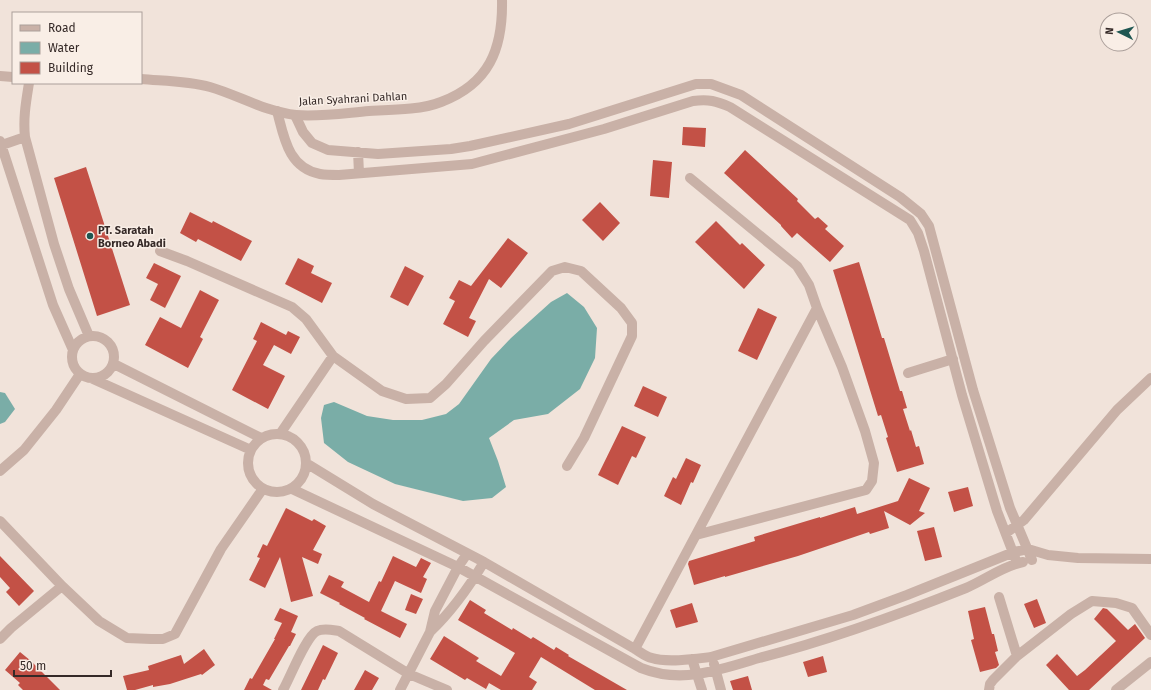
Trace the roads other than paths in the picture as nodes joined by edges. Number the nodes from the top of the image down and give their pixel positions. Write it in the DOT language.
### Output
graph roads {
  1 [pos="502,0"];
  2 [pos="0,76"];
  3 [pos="12,77"];
  4 [pos="142,79"];
  5 [pos="29,84"];
  6 [pos="277,111"];
  7 [pos="296,115"];
  8 [pos="25,137"];
  9 [pos="1,143"];
  10 [pos="358,152"];
  11 [pos="359,173"];
  12 [pos="690,178"];
  13 [pos="160,251"];
  14 [pos="817,308"];
  15 [pos="89,336"];
  16 [pos="73,350"];
  17 [pos="333,356"];
  18 [pos="953,359"];
  19 [pos="114,364"];
  20 [pos="908,373"];
  21 [pos="80,374"];
  22 [pos="1151,378"];
  23 [pos="94,379"];
  24 [pos="280,434"];
  25 [pos="261,438"];
  26 [pos="251,450"];
  27 [pos="306,463"];
  28 [pos="567,466"];
  29 [pos="0,471"];
  30 [pos="292,489"];
  31 [pos="262,490"];
  32 [pos="0,521"];
  33 [pos="1018,525"];
  34 [pos="1006,533"];
  35 [pos="696,535"];
  36 [pos="1028,549"];
  37 [pos="1014,552"];
  38 [pos="467,554"];
  39 [pos="1048,554"];
  40 [pos="1032,560"];
  41 [pos="1151,560"];
  42 [pos="484,562"];
  43 [pos="1017,563"];
  44 [pos="458,568"];
  45 [pos="475,577"];
  46 [pos="62,586"];
  47 [pos="999,597"];
  48 [pos="430,632"];
  49 [pos="1151,635"];
  50 [pos="0,639"];
  51 [pos="635,650"];
  52 [pos="1018,656"];
  53 [pos="711,657"];
  54 [pos="692,659"];
  55 [pos="1151,662"];
  56 [pos="715,670"];
  57 [pos="409,674"];
  58 [pos="697,674"];
  59 [pos="283,690"];
  60 [pos="400,690"];
  61 [pos="447,690"];
  62 [pos="702,690"];
  63 [pos="721,690"];
  64 [pos="989,690"];
  65 [pos="1116,690"];
  1 -- 7 [label="street, Jalan Syahrani Dahlan"];
  2 -- 3 [label="street"];
  4 -- 6 [label="street, Jalan Syahrani Dahlan"];
  5 -- 8 [label="street"];
  6 -- 7 [label="street, Jalan Syahrani Dahlan"];
  6 -- 11 [label="street"];
  7 -- 10 [label="street"];
  8 -- 9 [label="street"];
  8 -- 15 [label="street"];
  9 -- 16 [label="street"];
  10 -- 11 [label="street"];
  10 -- 33 [label="street"];
  11 -- 18 [label="street"];
  12 -- 14 [label="street"];
  13 -- 17 [label="street"];
  14 -- 35 [label="street"];
  14 -- 35 [label="street"];
  15 -- 16 [label="street"];
  15 -- 19 [label="street"];
  16 -- 21 [label="street"];
  17 -- 24 [label="street"];
  17 -- 28 [label="street"];
  18 -- 20 [label="street"];
  18 -- 34 [label="street"];
  19 -- 23 [label="street"];
  19 -- 25 [label="street"];
  21 -- 23 [label="street"];
  21 -- 29 [label="street"];
  22 -- 33 [label="street"];
  23 -- 26 [label="street"];
  24 -- 25 [label="street"];
  24 -- 27 [label="street"];
  25 -- 26 [label="street"];
  26 -- 31 [label="street"];
  27 -- 30 [label="street"];
  27 -- 38 [label="street"];
  30 -- 31 [label="street"];
  30 -- 44 [label="street"];
  31 -- 46 [label="street"];
  32 -- 46 [label="street"];
  33 -- 34 [label="street"];
  33 -- 36 [label="street"];
  34 -- 37 [label="street"];
  35 -- 51 [label="street"];
  36 -- 37 [label="street"];
  36 -- 39 [label="street"];
  36 -- 40 [label="street"];
  37 -- 43 [label="street"];
  37 -- 53 [label="street"];
  38 -- 42 [label="street"];
  38 -- 44 [label="street"];
  39 -- 40 [label="street"];
  39 -- 41 [label="street"];
  40 -- 43 [label="street"];
  42 -- 45 [label="street"];
  42 -- 51 [label="street"];
  43 -- 56 [label="street"];
  44 -- 45 [label="street"];
  44 -- 48 [label="street"];
  45 -- 48 [label="street"];
  45 -- 58 [label="street"];
  46 -- 50 [label="street"];
  47 -- 52 [label="street"];
  48 -- 57 [label="street"];
  49 -- 52 [label="street"];
  51 -- 54 [label="street"];
  52 -- 64 [label="street"];
  53 -- 54 [label="street"];
  53 -- 56 [label="street"];
  54 -- 58 [label="street"];
  55 -- 65 [label="street"];
  56 -- 58 [label="street"];
  56 -- 63 [label="street"];
  57 -- 59 [label="street"];
  57 -- 60 [label="street"];
  57 -- 61 [label="street"];
  58 -- 62 [label="street"];
}
